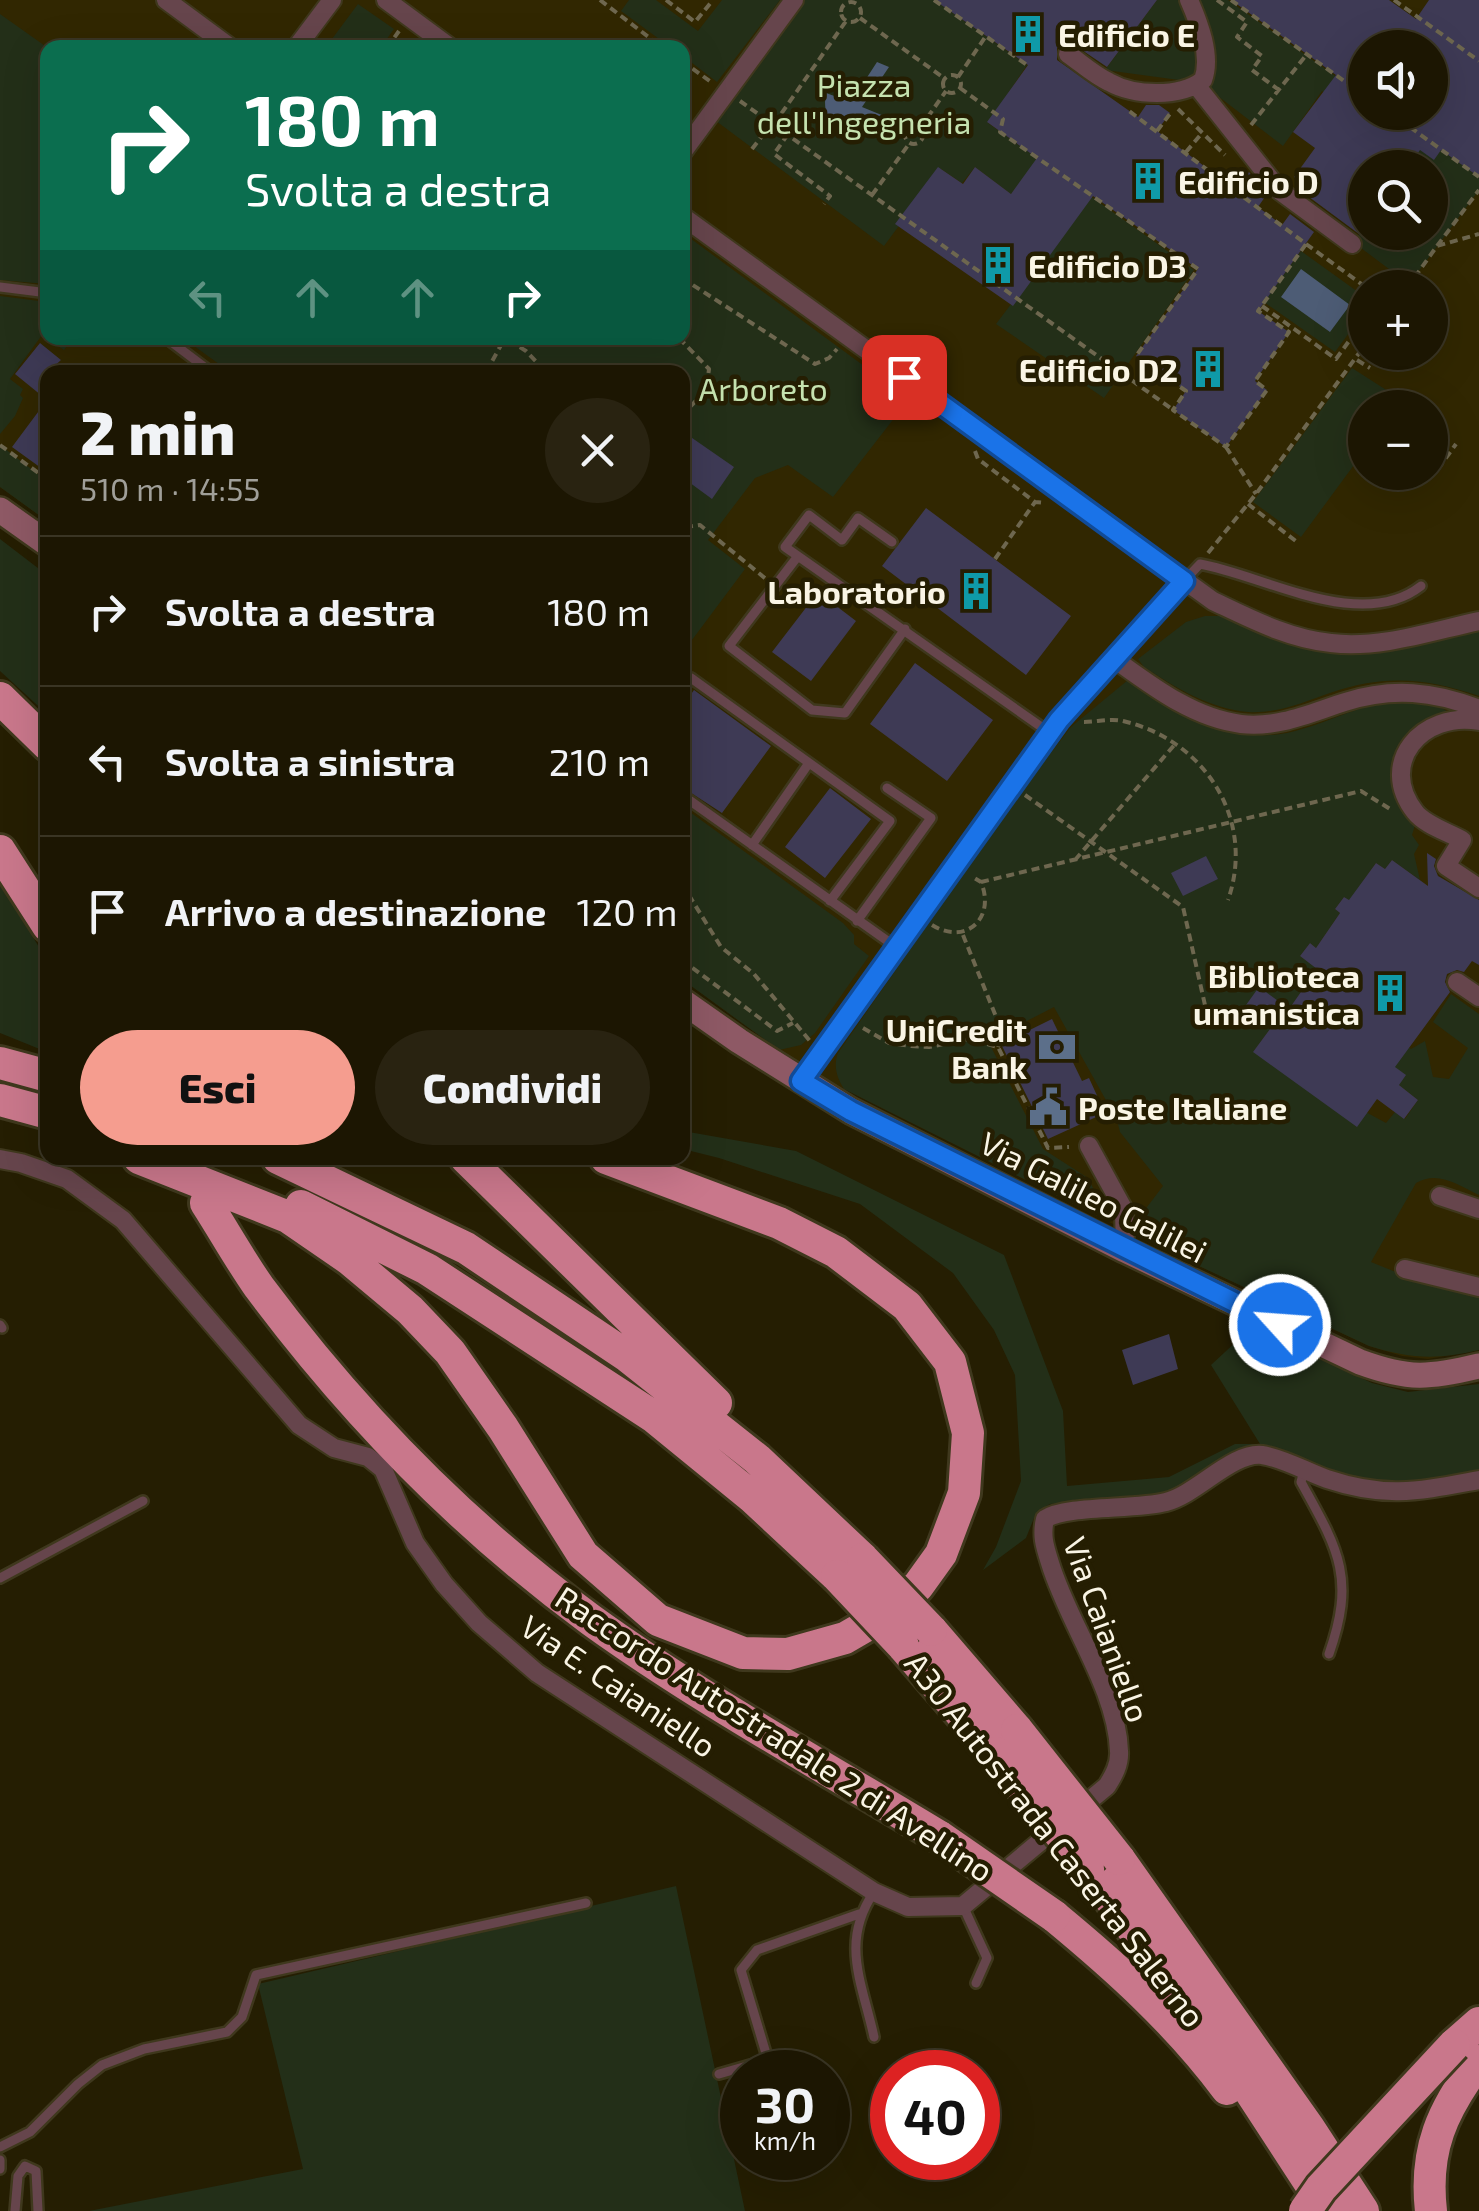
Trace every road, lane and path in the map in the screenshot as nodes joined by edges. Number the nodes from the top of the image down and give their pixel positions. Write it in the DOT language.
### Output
graph roads {
  1 [pos="166,0"];
  2 [pos="332,0"];
  3 [pos="386,0"];
  4 [pos="620,0"];
  5 [pos="666,0"];
  6 [pos="713,0"];
  7 [pos="794,0"];
  8 [pos="832,0"];
  9 [pos="934,0"];
  10 [pos="1189,0"];
  11 [pos="1218,0"];
  12 [pos="1230,0"];
  13 [pos="1394,0"];
  14 [pos="602,1"];
  15 [pos="858,2"];
  16 [pos="842,7"];
  17 [pos="612,10"];
  18 [pos="860,18"];
  19 [pos="846,21"];
  20 [pos="986,36"];
  21 [pos="220,40"];
  22 [pos="302,40"];
  23 [pos="440,40"];
  24 [pos="652,40"];
  25 [pos="1068,54"];
  26 [pos="1307,54"];
  27 [pos="1479,61"];
  28 [pos="1028,65"];
  29 [pos="690,67"];
  30 [pos="958,77"];
  31 [pos="944,78"];
  32 [pos="1348,84"];
  33 [pos="1196,85"];
  34 [pos="960,88"];
  35 [pos="1279,90"];
  36 [pos="946,91"];
  37 [pos="726,92"];
  38 [pos="1122,105"];
  39 [pos="1175,106"];
  40 [pos="1219,114"];
  41 [pos="773,124"];
  42 [pos="920,128"];
  43 [pos="1414,130"];
  44 [pos="1202,133"];
  45 [pos="788,134"];
  46 [pos="1240,140"];
  47 [pos="690,143"];
  48 [pos="909,144"];
  49 [pos="752,149"];
  50 [pos="1186,152"];
  51 [pos="1235,164"];
  52 [pos="1479,176"];
  53 [pos="1479,190"];
  54 [pos="872,195"];
  55 [pos="824,204"];
  56 [pos="690,222"];
  57 [pos="1448,232"];
  58 [pos="1479,234"];
  59 [pos="1348,241"];
  60 [pos="1448,243"];
  61 [pos="1306,244"];
  62 [pos="1348,274"];
  63 [pos="690,283"];
  64 [pos="0,287"];
  65 [pos="40,292"];
  66 [pos="1262,306"];
  67 [pos="847,336"];
  68 [pos="1348,342"];
  69 [pos="175,345"];
  70 [pos="516,345"];
  71 [pos="685,345"];
  72 [pos="203,365"];
  73 [pos="539,365"];
  74 [pos="1348,369"];
  75 [pos="690,407"];
  76 [pos="1173,410"];
  77 [pos="1456,444"];
  78 [pos="0,445"];
  79 [pos="1226,447"];
  80 [pos="1448,455"];
  81 [pos="40,474"];
  82 [pos="1256,494"];
  83 [pos="1035,502"];
  84 [pos="1248,504"];
  85 [pos="0,510"];
  86 [pos="690,525"];
  87 [pos="40,538"];
  88 [pos="892,542"];
  89 [pos="1297,542"];
  90 [pos="798,556"];
  91 [pos="994,559"];
  92 [pos="1200,564"];
  93 [pos="1184,581"];
  94 [pos="775,586"];
  95 [pos="1422,586"];
  96 [pos="1479,621"];
  97 [pos="906,629"];
  98 [pos="1113,658"];
  99 [pos="0,679"];
  100 [pos="690,679"];
  101 [pos="0,698"];
  102 [pos="1479,709"];
  103 [pos="40,717"];
  104 [pos="1479,721"];
  105 [pos="1054,726"];
  106 [pos="40,737"];
  107 [pos="1176,743"];
  108 [pos="809,764"];
  109 [pos="1013,786"];
  110 [pos="887,788"];
  111 [pos="690,801"];
  112 [pos="1403,818"];
  113 [pos="1233,822"];
  114 [pos="1090,842"];
  115 [pos="752,845"];
  116 [pos="0,851"];
  117 [pos="1106,854"];
  118 [pos="1075,860"];
  119 [pos="956,866"];
  120 [pos="981,882"];
  121 [pos="1479,888"];
  122 [pos="690,897"];
  123 [pos="1228,900"];
  124 [pos="830,901"];
  125 [pos="40,914"];
  126 [pos="920,917"];
  127 [pos="857,921"];
  128 [pos="962,933"];
  129 [pos="898,948"];
  130 [pos="690,966"];
  131 [pos="1457,982"];
  132 [pos="1479,997"];
  133 [pos="690,1006"];
  134 [pos="846,1018"];
  135 [pos="793,1022"];
  136 [pos="1209,1023"];
  137 [pos="998,1047"];
  138 [pos="821,1051"];
  139 [pos="0,1063"];
  140 [pos="40,1074"];
  141 [pos="801,1081"];
  142 [pos="0,1100"];
  143 [pos="40,1113"];
  144 [pos="1089,1146"];
  145 [pos="0,1159"];
  146 [pos="156,1165"];
  147 [pos="203,1165"];
  148 [pos="293,1165"];
  149 [pos="473,1165"];
  150 [pos="625,1165"];
  151 [pos="1440,1196"];
  152 [pos="206,1203"];
  153 [pos="1479,1209"];
  154 [pos="1126,1250"];
  155 [pos="1405,1269"];
  156 [pos="1479,1287"];
  157 [pos="1479,1366"];
  158 [pos="1304,1470"];
  159 [pos="1479,1480"];
  160 [pos="792,1491"];
  161 [pos="143,1502"];
  162 [pos="850,1568"];
  163 [pos="0,1578"];
  164 [pos="1329,1654"];
  165 [pos="1103,1864"];
  166 [pos="874,1892"];
  167 [pos="586,1903"];
  168 [pos="963,1906"];
  169 [pos="859,1914"];
  170 [pos="976,1983"];
  171 [pos="1479,2023"];
  172 [pos="874,2038"];
  173 [pos="1467,2053"];
  174 [pos="719,2074"];
  175 [pos="0,2147"];
  176 [pos="0,2160"];
  177 [pos="0,2169"];
  178 [pos="14,2211"];
  179 [pos="38,2211"];
  180 [pos="1308,2211"];
  181 [pos="1328,2211"];
  182 [pos="1362,2211"];
  183 [pos="1430,2211"];
  1 -- 21 [label="street"];
  2 -- 22 [label="street"];
  3 -- 23 [label="street"];
  4 -- 17 [label="path"];
  5 -- 6 [label="path"];
  7 -- 37 [label="street"];
  8 -- 16 [label="path"];
  9 -- 20 [label="path"];
  10 -- 33 [label="street"];
  11 -- 35 [label="path"];
  12 -- 26 [label="path"];
  13 -- 27 [label="path"];
  14 -- 17 [label="path"];
  15 -- 16 [label="path"];
  15 -- 18 [label="path"];
  16 -- 19 [label="path"];
  17 -- 24 [label="path"];
  18 -- 19 [label="path"];
  18 -- 31 [label="path"];
  19 -- 41 [label="path"];
  20 -- 28 [label="path"];
  20 -- 30 [label="path"];
  25 -- 33 [label="street"];
  26 -- 32 [label="path"];
  26 -- 35 [label="path"];
  29 -- 37 [label="path"];
  30 -- 31 [label="path"];
  30 -- 34 [label="path"];
  31 -- 36 [label="path"];
  33 -- 40 [label="street"];
  34 -- 36 [label="path"];
  34 -- 76 [label="path"];
  35 -- 46 [label="path"];
  36 -- 42 [label="path"];
  37 -- 41 [label="path"];
  37 -- 47 [label="street"];
  38 -- 50 [label="path"];
  39 -- 44 [label="path"];
  40 -- 44 [label="path"];
  40 -- 46 [label="street"];
  41 -- 45 [label="path"];
  41 -- 49 [label="path"];
  42 -- 48 [label="path"];
  42 -- 48 [label="path"];
  43 -- 52 [label="path"];
  44 -- 50 [label="path"];
  44 -- 51 [label="path"];
  45 -- 54 [label="path"];
  45 -- 55 [label="path"];
  46 -- 59 [label="street"];
  48 -- 54 [label="path"];
  50 -- 61 [label="path"];
  53 -- 57 [label="path"];
  54 -- 76 [label="path"];
  56 -- 67 [label="street"];
  58 -- 60 [label="path"];
  61 -- 62 [label="path"];
  61 -- 66 [label="path"];
  63 -- 67 [label="path"];
  64 -- 65 [label="lane"];
  66 -- 68 [label="path"];
  66 -- 79 [label="path"];
  67 -- 93 [label="street"];
  69 -- 72 [label="lane"];
  70 -- 73 [label="path"];
  71 -- 75 [label="path"];
  74 -- 82 [label="path"];
  76 -- 79 [label="path"];
  77 -- 80 [label="path"];
  78 -- 81 [label="path"];
  79 -- 82 [label="path"];
  82 -- 84 [label="path"];
  83 -- 91 [label="path"];
  84 -- 89 [label="path"];
  84 -- 92 [label="path"];
  85 -- 87 [label="street"];
  86 -- 94 [label="path"];
  88 -- 90 [label="lane"];
  90 -- 94 [label="lane"];
  90 -- 97 [label="lane"];
  92 -- 93 [label="lane"];
  92 -- 95 [label="lane"];
  93 -- 96 [label="street"];
  93 -- 98 [label="street"];
  94 -- 97 [label="lane"];
  97 -- 105 [label="lane"];
  98 -- 102 [label="street"];
  98 -- 105 [label="street"];
  99 -- 103 [label="highway"];
  100 -- 108 [label="lane"];
  101 -- 106 [label="highway"];
  104 -- 121 [label="street"];
  105 -- 107 [label="path"];
  105 -- 109 [label="street"];
  107 -- 113 [label="path"];
  107 -- 114 [label="path"];
  108 -- 115 [label="lane"];
  108 -- 124 [label="lane"];
  109 -- 114 [label="path"];
  109 -- 119 [label="street"];
  110 -- 127 [label="lane"];
  111 -- 115 [label="lane"];
  112 -- 113 [label="path"];
  113 -- 117 [label="path"];
  113 -- 123 [label="path"];
  114 -- 117 [label="path"];
  114 -- 118 [label="path"];
  115 -- 124 [label="lane"];
  116 -- 125 [label="highway"];
  117 -- 118 [label="path"];
  117 -- 136 [label="path"];
  118 -- 120 [label="path"];
  119 -- 120 [label="path"];
  119 -- 126 [label="street"];
  120 -- 128 [label="path"];
  122 -- 135 [label="path"];
  124 -- 127 [label="lane"];
  126 -- 128 [label="path"];
  126 -- 129 [label="street"];
  127 -- 129 [label="lane"];
  128 -- 137 [label="path"];
  129 -- 134 [label="street"];
  130 -- 135 [label="path"];
  131 -- 132 [label="street"];
  133 -- 141 [label="street, Via Galileo Galilei"];
  134 -- 137 [label="path"];
  134 -- 138 [label="street"];
  135 -- 138 [label="path"];
  137 -- 144 [label="path"];
  138 -- 141 [label="street"];
  139 -- 140 [label="highway"];
  141 -- 154 [label="street, Via Galileo Galilei"];
  142 -- 143 [label="highway"];
  144 -- 154 [label="street"];
  145 -- 166 [label="street, Via E. Caianiello"];
  146 -- 150 [label="highway"];
  147 -- 162 [label="highway, A30 Autostrada Caserta Salerno"];
  148 -- 160 [label="highway, A30 Autostrada Caserta Salerno"];
  149 -- 160 [label="highway"];
  151 -- 153 [label="street"];
  152 -- 180 [label="highway, Raccordo Autostradale 2 di Avellino, bridge"];
  154 -- 157 [label="street, Via Galileo Galilei"];
  155 -- 156 [label="street"];
  158 -- 159 [label="street, Via Caianiello"];
  158 -- 164 [label="lane"];
  158 -- 168 [label="street, Via Caianiello"];
  160 -- 162 [label="highway, A30 Autostrada Caserta Salerno"];
  161 -- 163 [label="lane"];
  162 -- 165 [label="highway, A30 Autostrada Caserta Salerno, bridge"];
  165 -- 181 [label="highway, A30 Autostrada Caserta Salerno"];
  165 -- 182 [label="highway"];
  166 -- 168 [label="street, Via E. Caianiello"];
  166 -- 169 [label="lane"];
  167 -- 175 [label="lane"];
  168 -- 170 [label="lane"];
  169 -- 172 [label="lane"];
  169 -- 174 [label="lane"];
  171 -- 173 [label="highway"];
  173 -- 180 [label="highway, bridge"];
  173 -- 183 [label="highway"];
  176 -- 177 [label="lane"];
  178 -- 179 [label="lane"];
}
